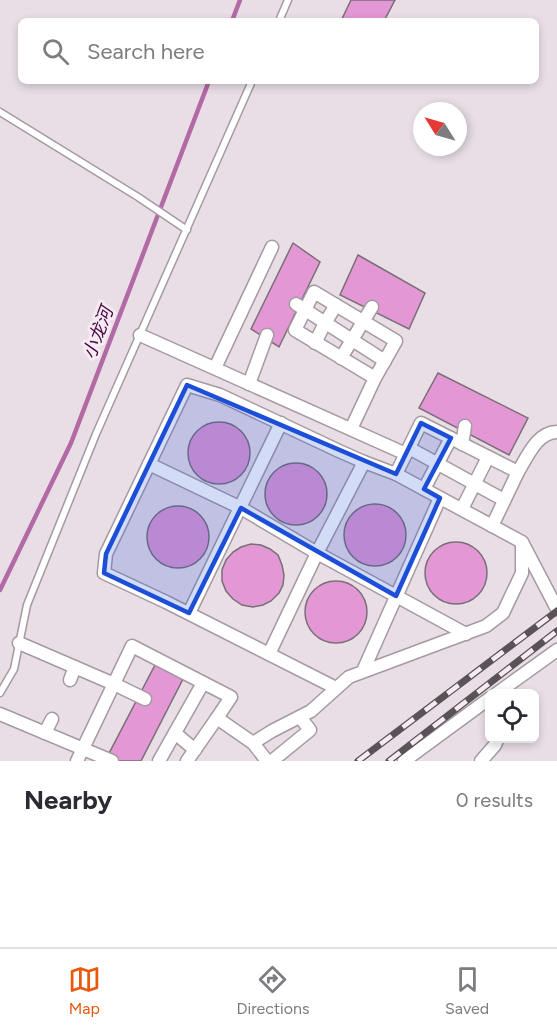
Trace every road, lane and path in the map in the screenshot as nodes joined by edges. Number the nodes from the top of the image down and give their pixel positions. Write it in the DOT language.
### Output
graph roads {
  1 [pos="288,0"];
  2 [pos="280,18"];
  3 [pos="251,84"];
  4 [pos="0,112"];
  5 [pos="187,230"];
  6 [pos="272,247"];
  7 [pos="336,305"];
  8 [pos="372,307"];
  9 [pos="301,308"];
  10 [pos="363,321"];
  11 [pos="325,323"];
  12 [pos="140,335"];
  13 [pos="267,335"];
  14 [pos="352,340"];
  15 [pos="315,342"];
  16 [pos="341,358"];
  17 [pos="385,361"];
  18 [pos="215,368"];
  19 [pos="375,378"];
  20 [pos="249,384"];
  21 [pos="281,423"];
  22 [pos="465,426"];
  23 [pos="351,429"];
  24 [pos="557,432"];
  25 [pos="456,441"];
  26 [pos="407,451"];
  27 [pos="488,457"];
  28 [pos="363,462"];
  29 [pos="438,463"];
  30 [pos="149,464"];
  31 [pos="518,472"];
  32 [pos="396,474"];
  33 [pos="475,484"];
  34 [pos="424,489"];
  35 [pos="440,498"];
  36 [pos="504,500"];
  37 [pos="241,508"];
  38 [pos="462,509"];
  39 [pos="492,526"];
  40 [pos="522,542"];
  41 [pos="316,553"];
  42 [pos="396,596"];
  43 [pos="557,609"];
  44 [pos="189,613"];
  45 [pos="466,634"];
  46 [pos="19,643"];
  47 [pos="557,650"];
  48 [pos="269,654"];
  49 [pos="75,668"];
  50 [pos="363,671"];
  51 [pos="70,680"];
  52 [pos="203,683"];
  53 [pos="114,684"];
  54 [pos="336,688"];
  55 [pos="510,689"];
  56 [pos="0,693"];
  57 [pos="145,699"];
  58 [pos="485,701"];
  59 [pos="0,714"];
  60 [pos="300,717"];
  61 [pos="216,718"];
  62 [pos="52,719"];
  63 [pos="276,729"];
  64 [pos="45,733"];
  65 [pos="175,734"];
  66 [pos="253,743"];
  67 [pos="496,743"];
  68 [pos="290,747"];
  69 [pos="82,749"];
  70 [pos="195,750"];
  71 [pos="76,761"];
  72 [pos="112,761"];
  73 [pos="159,761"];
  74 [pos="187,761"];
  75 [pos="267,761"];
  76 [pos="272,761"];
  77 [pos="404,761"];
  78 [pos="481,761"];
  1 -- 2 [label="lane"];
  3 -- 5 [label="lane"];
  4 -- 5 [label="lane"];
  5 -- 12 [label="lane"];
  6 -- 18 [label="street"];
  7 -- 9 [label="street"];
  7 -- 10 [label="street"];
  7 -- 11 [label="street"];
  8 -- 10 [label="street"];
  9 -- 11 [label="street"];
  9 -- 15 [label="street"];
  10 -- 14 [label="street"];
  10 -- 17 [label="street"];
  11 -- 14 [label="street"];
  11 -- 15 [label="street"];
  12 -- 18 [label="street"];
  12 -- 46 [label="lane"];
  13 -- 20 [label="street"];
  14 -- 16 [label="street"];
  14 -- 17 [label="street"];
  15 -- 16 [label="street"];
  16 -- 19 [label="street"];
  17 -- 19 [label="street"];
  18 -- 20 [label="street"];
  19 -- 23 [label="street"];
  20 -- 23 [label="street"];
  21 -- 28 [label="street"];
  21 -- 30 [label="street"];
  21 -- 37 [label="street"];
  22 -- 25 [label="street"];
  23 -- 26 [label="street"];
  24 -- 31 [label="street"];
  25 -- 26 [label="street"];
  25 -- 27 [label="street"];
  25 -- 29 [label="street"];
  26 -- 29 [label="street"];
  26 -- 32 [label="street"];
  27 -- 31 [label="street"];
  27 -- 33 [label="street"];
  28 -- 32 [label="street"];
  28 -- 41 [label="street"];
  29 -- 33 [label="street"];
  29 -- 34 [label="street"];
  30 -- 37 [label="street"];
  30 -- 44 [label="street"];
  31 -- 36 [label="street"];
  32 -- 34 [label="street"];
  33 -- 36 [label="street"];
  33 -- 38 [label="street"];
  34 -- 35 [label="street"];
  35 -- 38 [label="street"];
  35 -- 42 [label="street"];
  36 -- 39 [label="street"];
  37 -- 41 [label="street"];
  37 -- 44 [label="street"];
  38 -- 39 [label="street"];
  39 -- 40 [label="street"];
  40 -- 43 [label="street"];
  40 -- 45 [label="street"];
  41 -- 42 [label="street"];
  41 -- 48 [label="street"];
  42 -- 45 [label="street"];
  42 -- 50 [label="street"];
  44 -- 48 [label="street"];
  45 -- 50 [label="street"];
  46 -- 49 [label="street"];
  46 -- 56 [label="lane"];
  47 -- 55 [label="street"];
  48 -- 54 [label="street"];
  49 -- 51 [label="street"];
  49 -- 53 [label="street"];
  50 -- 54 [label="street"];
  52 -- 53 [label="street"];
  52 -- 61 [label="street"];
  52 -- 65 [label="street"];
  53 -- 57 [label="street"];
  53 -- 69 [label="street"];
  54 -- 60 [label="street"];
  58 -- 77 [label="street"];
  59 -- 64 [label="street"];
  60 -- 63 [label="street"];
  60 -- 68 [label="street"];
  61 -- 66 [label="street"];
  61 -- 70 [label="street"];
  62 -- 64 [label="street"];
  63 -- 66 [label="street"];
  63 -- 68 [label="street"];
  64 -- 69 [label="street"];
  65 -- 70 [label="street"];
  65 -- 73 [label="street"];
  66 -- 75 [label="street"];
  67 -- 78 [label="street"];
  68 -- 76 [label="street"];
  69 -- 71 [label="street"];
  69 -- 72 [label="street"];
  70 -- 74 [label="street"];
}
